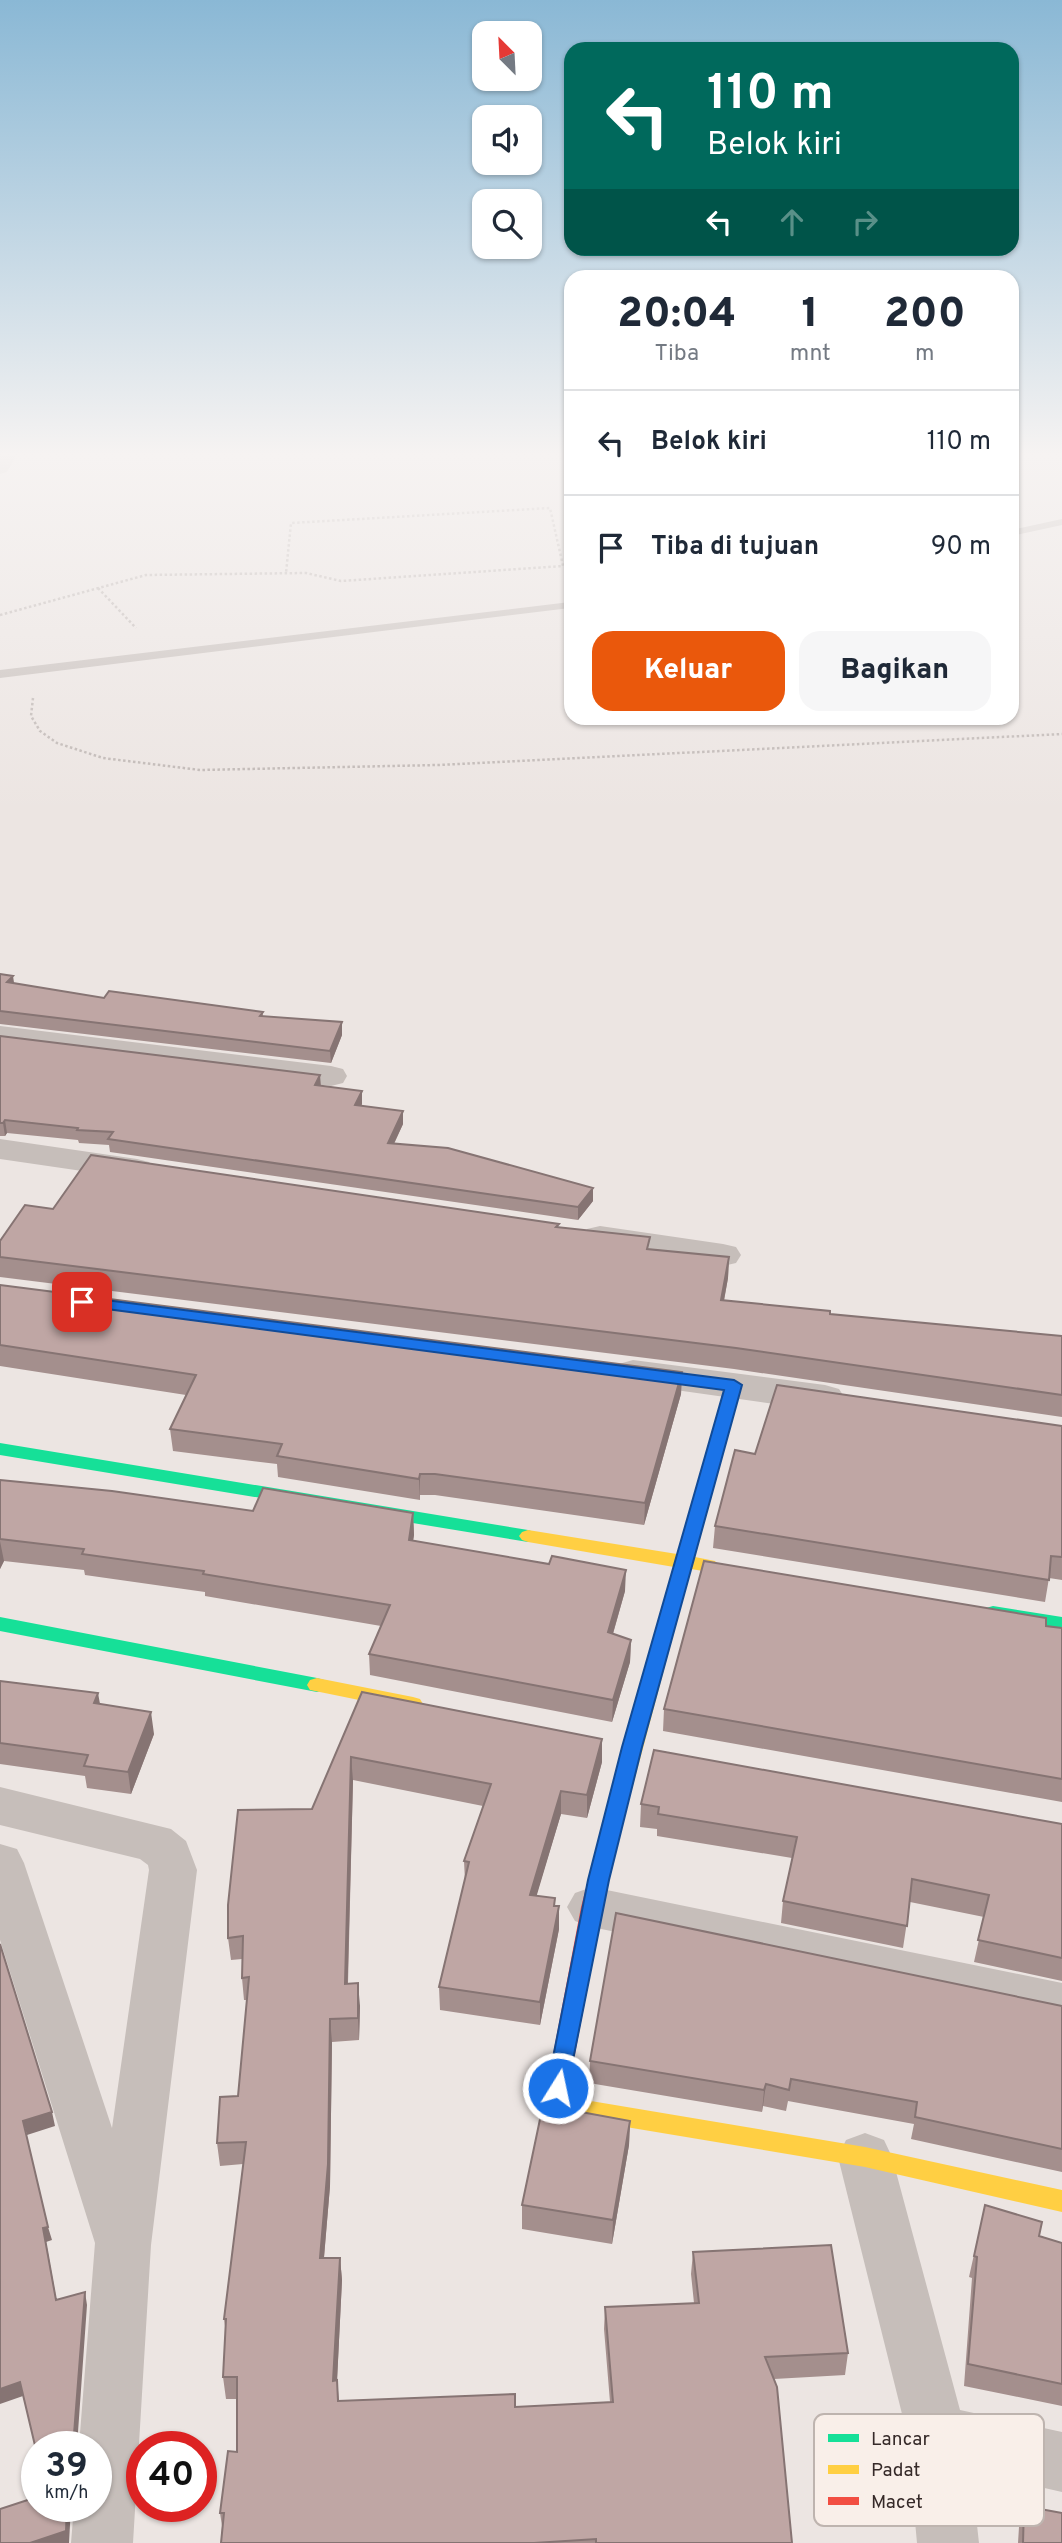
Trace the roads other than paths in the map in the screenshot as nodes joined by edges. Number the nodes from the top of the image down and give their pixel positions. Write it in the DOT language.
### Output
graph roads {
  1 [pos="564,606"];
  2 [pos="0,674"];
  3 [pos="0,1036"];
  4 [pos="331,1076"];
  5 [pos="0,1149"];
  6 [pos="164,1173"];
  7 [pos="573,1233"];
  8 [pos="723,1255"];
  9 [pos="596,1368"];
  10 [pos="734,1385"];
  11 [pos="857,1403"];
  12 [pos="0,1449"];
  13 [pos="685,1562"];
  14 [pos="726,1569"];
  15 [pos="981,1611"];
  16 [pos="1062,1624"];
  17 [pos="0,1625"];
  18 [pos="426,1707"];
  19 [pos="0,1806"];
  20 [pos="0,1863"];
  21 [pos="592,1907"];
  22 [pos="1062,2005"];
  23 [pos="865,2157"];
  24 [pos="1062,2201"];
  25 [pos="122,2245"];
  26 [pos="932,2414"];
  27 [pos="1044,2458"];
  28 [pos="1062,2462"];
  29 [pos="102,2543"];
  1 -- 2 [label="lane"];
  3 -- 4 [label="street"];
  5 -- 6 [label="street"];
  7 -- 8 [label="street"];
  9 -- 10 [label="street"];
  10 -- 11 [label="street"];
  10 -- 13 [label="street"];
  12 -- 13 [label="street"];
  13 -- 14 [label="street"];
  13 -- 21 [label="street"];
  15 -- 16 [label="street"];
  17 -- 18 [label="street"];
  19 -- 25 [label="street"];
  20 -- 25 [label="street"];
  21 -- 22 [label="street"];
  21 -- 23 [label="street"];
  23 -- 24 [label="street"];
  23 -- 26 [label="street"];
  25 -- 29 [label="street"];
  27 -- 28 [label="street"];
}
